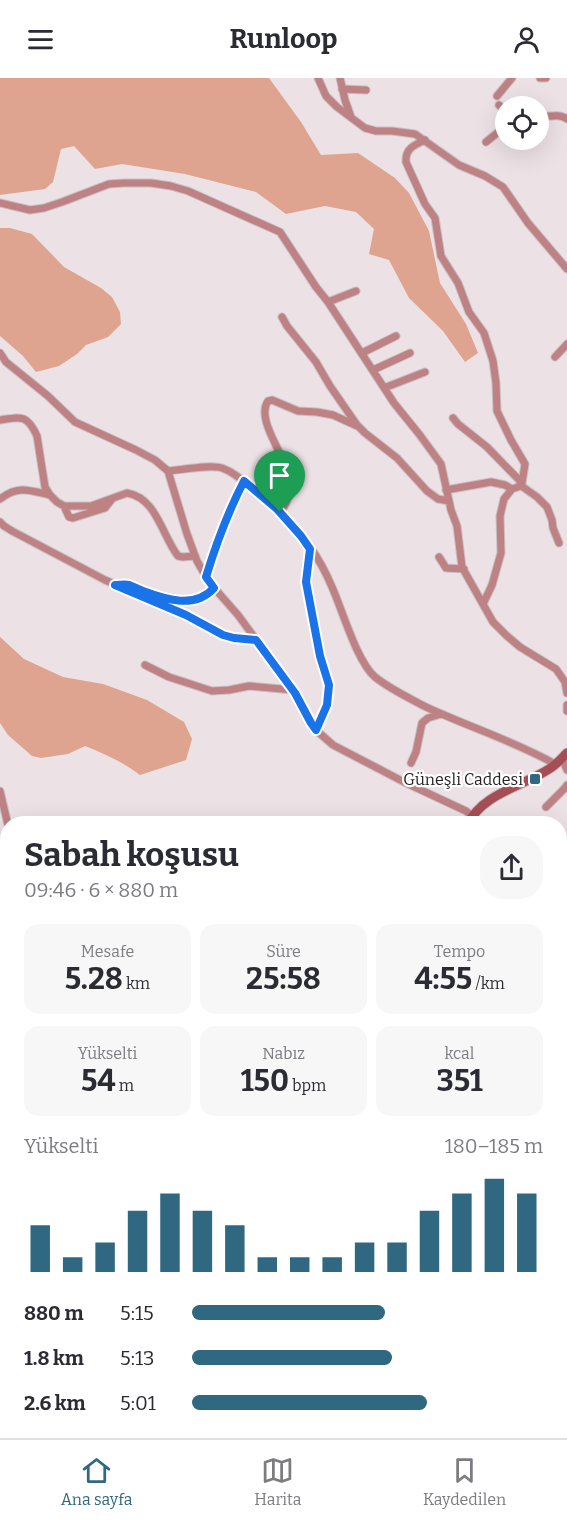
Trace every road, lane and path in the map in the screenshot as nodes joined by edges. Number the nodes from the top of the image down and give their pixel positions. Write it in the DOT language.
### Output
graph roads {
  1 [pos="318,78"];
  2 [pos="512,78"];
  3 [pos="540,78"];
  4 [pos="546,78"];
  5 [pos="342,79"];
  6 [pos="342,89"];
  7 [pos="366,90"];
  8 [pos="497,96"];
  9 [pos="549,116"];
  10 [pos="351,117"];
  11 [pos="567,119"];
  12 [pos="495,135"];
  13 [pos="425,140"];
  14 [pos="486,142"];
  15 [pos="0,203"];
  16 [pos="567,269"];
  17 [pos="356,291"];
  18 [pos="328,302"];
  19 [pos="282,317"];
  20 [pos="396,336"];
  21 [pos="567,344"];
  22 [pos="0,353"];
  23 [pos="362,353"];
  24 [pos="410,353"];
  25 [pos="555,357"];
  26 [pos="373,370"];
  27 [pos="425,372"];
  28 [pos="384,388"];
  29 [pos="453,418"];
  30 [pos="0,420"];
  31 [pos="360,428"];
  32 [pos="168,471"];
  33 [pos="244,481"];
  34 [pos="521,484"];
  35 [pos="512,489"];
  36 [pos="446,490"];
  37 [pos="50,495"];
  38 [pos="112,498"];
  39 [pos="0,499"];
  40 [pos="449,501"];
  41 [pos="64,506"];
  42 [pos="280,512"];
  43 [pos="0,522"];
  44 [pos="559,543"];
  45 [pos="310,549"];
  46 [pos="195,556"];
  47 [pos="439,557"];
  48 [pos="464,569"];
  49 [pos="206,577"];
  50 [pos="115,585"];
  51 [pos="214,588"];
  52 [pos="483,604"];
  53 [pos="256,640"];
  54 [pos="145,665"];
  55 [pos="293,690"];
  56 [pos="567,693"];
  57 [pos="567,705"];
  58 [pos="567,711"];
  59 [pos="441,714"];
  60 [pos="316,730"];
  61 [pos="563,757"];
  62 [pos="411,763"];
  63 [pos="567,770"];
  64 [pos="567,785"];
  65 [pos="0,790"];
  66 [pos="546,807"];
  67 [pos="6,816"];
  68 [pos="468,816"];
  69 [pos="473,816"];
  1 -- 10 [label="street"];
  2 -- 8 [label="street"];
  3 -- 4 [label="street"];
  5 -- 6 [label="street"];
  6 -- 7 [label="street"];
  6 -- 10 [label="street"];
  9 -- 11 [label="street"];
  10 -- 13 [label="street"];
  12 -- 14 [label="street"];
  13 -- 16 [label="street"];
  13 -- 34 [label="street"];
  15 -- 18 [label="street"];
  17 -- 18 [label="street"];
  18 -- 23 [label="street"];
  19 -- 31 [label="street"];
  20 -- 23 [label="street"];
  21 -- 25 [label="street"];
  22 -- 32 [label="street"];
  23 -- 26 [label="street"];
  24 -- 26 [label="street"];
  26 -- 28 [label="street"];
  27 -- 28 [label="street"];
  28 -- 36 [label="street"];
  29 -- 34 [label="street"];
  30 -- 37 [label="street"];
  31 -- 40 [label="street"];
  31 -- 42 [label="street"];
  32 -- 33 [label="street"];
  32 -- 46 [label="street"];
  33 -- 42 [label="street"];
  33 -- 49 [label="street"];
  34 -- 35 [label="street"];
  34 -- 44 [label="street"];
  35 -- 36 [label="street"];
  35 -- 52 [label="street"];
  36 -- 40 [label="street"];
  37 -- 39 [label="street"];
  37 -- 41 [label="street"];
  38 -- 41 [label="street"];
  38 -- 41 [label="street"];
  38 -- 46 [label="street"];
  40 -- 48 [label="street"];
  42 -- 45 [label="street"];
  43 -- 50 [label="street"];
  45 -- 59 [label="street"];
  45 -- 60 [label="street"];
  46 -- 49 [label="street"];
  47 -- 48 [label="street"];
  48 -- 52 [label="street"];
  49 -- 51 [label="street"];
  50 -- 51 [label="street"];
  50 -- 53 [label="street"];
  51 -- 53 [label="street"];
  52 -- 56 [label="street"];
  53 -- 55 [label="street"];
  54 -- 55 [label="street"];
  55 -- 60 [label="street"];
  57 -- 58 [label="street"];
  59 -- 61 [label="street"];
  59 -- 62 [label="street"];
  60 -- 68 [label="street"];
  61 -- 63 [label="street"];
  61 -- 69 [label="main road"];
  64 -- 66 [label="street"];
  65 -- 67 [label="street"];
}
